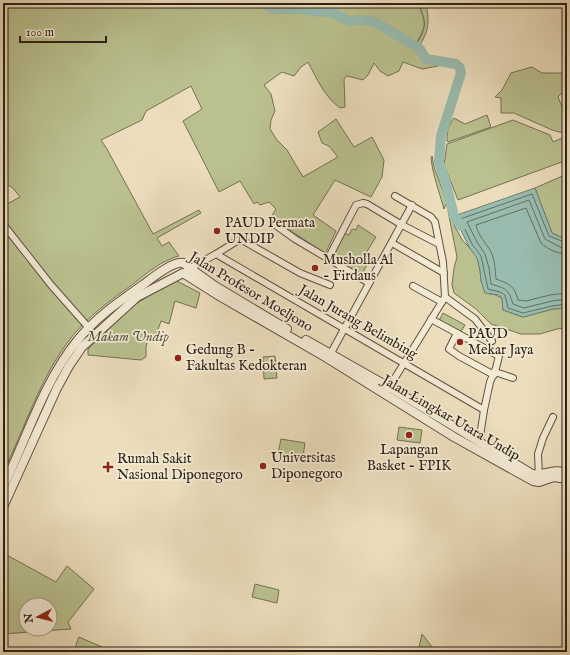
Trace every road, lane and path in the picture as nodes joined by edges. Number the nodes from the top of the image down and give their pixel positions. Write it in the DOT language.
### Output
graph roads {
  1 [pos="395,196"];
  2 [pos="412,205"];
  3 [pos="3,224"];
  4 [pos="274,224"];
  5 [pos="402,225"];
  6 [pos="392,243"];
  7 [pos="439,244"];
  8 [pos="216,254"];
  9 [pos="328,259"];
  10 [pos="186,271"];
  11 [pos="444,273"];
  12 [pos="368,283"];
  13 [pos="330,285"];
  14 [pos="413,286"];
  15 [pos="444,299"];
  16 [pos="431,320"];
  17 [pos="344,327"];
  18 [pos="89,328"];
  19 [pos="456,333"];
  20 [pos="492,341"];
  21 [pos="329,356"];
  22 [pos="404,363"];
  23 [pos="494,373"];
  24 [pos="513,378"];
  25 [pos="387,391"];
  26 [pos="484,410"];
  27 [pos="553,417"];
  28 [pos="479,442"];
  29 [pos="567,473"];
  30 [pos="539,478"];
  31 [pos="567,479"];
  32 [pos="3,487"];
  33 [pos="3,507"];
  1 -- 2 [label="street"];
  2 -- 5 [label="street"];
  2 -- 7 [label="street"];
  3 -- 18 [label="street"];
  4 -- 9 [label="street"];
  5 -- 6 [label="street"];
  5 -- 7 [label="street"];
  5 -- 9 [label="street"];
  6 -- 11 [label="street"];
  6 -- 12 [label="street"];
  7 -- 11 [label="street"];
  8 -- 10 [label="street"];
  8 -- 13 [label="street"];
  8 -- 17 [label="street, Jalan Jurang Belimbing"];
  9 -- 12 [label="street"];
  10 -- 18 [label="street, Jalan Profesor Moeljono"];
  10 -- 21 [label="street, Jalan Lingkar Utara Undip"];
  10 -- 33 [label="street"];
  11 -- 15 [label="street"];
  12 -- 17 [label="street"];
  14 -- 15 [label="street"];
  15 -- 16 [label="street"];
  15 -- 20 [label="street"];
  16 -- 19 [label="street"];
  16 -- 22 [label="street"];
  17 -- 21 [label="street"];
  17 -- 22 [label="street, Jalan Jurang Belimbing"];
  18 -- 32 [label="street, Jalan Profesor Moeljono"];
  19 -- 23 [label="street"];
  19 -- 23 [label="street"];
  21 -- 25 [label="street, Jalan Lingkar Utara Undip"];
  22 -- 25 [label="street"];
  22 -- 26 [label="street, Jalan Jurang Belimbing"];
  23 -- 24 [label="street"];
  23 -- 26 [label="street"];
  25 -- 28 [label="street"];
  25 -- 30 [label="street, Jalan Lingkar Utara Undip"];
  26 -- 28 [label="street"];
  27 -- 30 [label="street"];
  28 -- 30 [label="street, Jalan Lingkar Utara Undip"];
  29 -- 30 [label="street"];
  30 -- 31 [label="street"];
}
